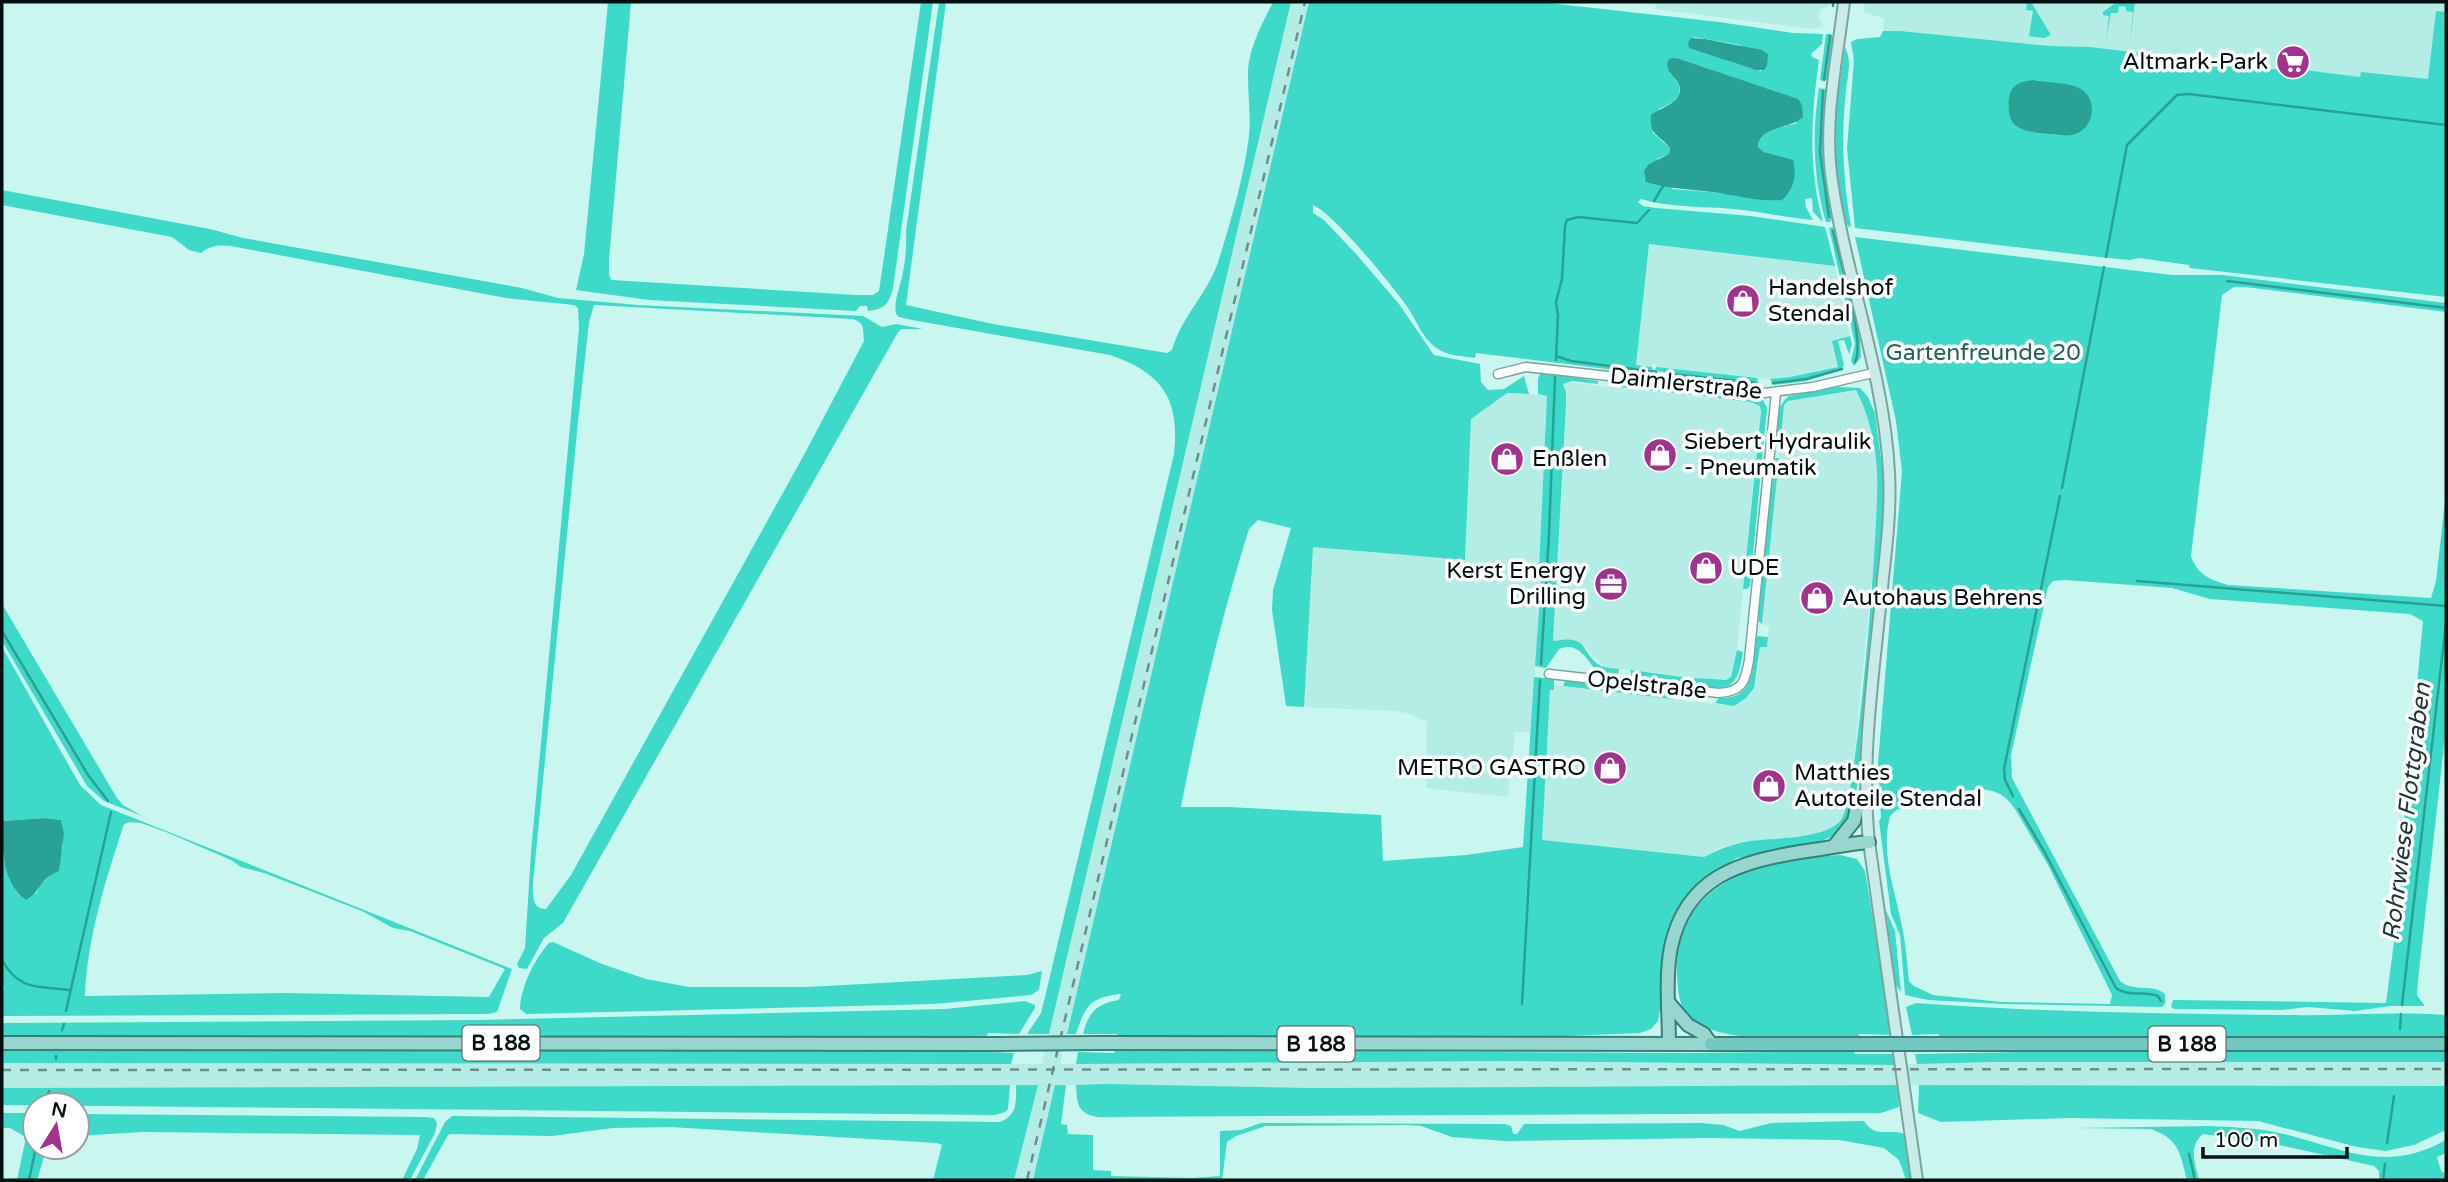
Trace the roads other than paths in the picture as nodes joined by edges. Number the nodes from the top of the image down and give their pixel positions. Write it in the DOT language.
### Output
graph roads {
  1 [pos="1844,2"];
  2 [pos="1873,373"];
  3 [pos="1498,374"];
  4 [pos="1776,393"];
  5 [pos="1549,674"];
  6 [pos="1866,801"];
  7 [pos="1869,842"];
  8 [pos="1833,846"];
  9 [pos="1670,1003"];
  10 [pos="2,1043"];
  11 [pos="1669,1044"];
  12 [pos="1712,1044"];
  13 [pos="2446,1044"];
  14 [pos="1917,1180"];
  1 -- 2 [label="main road"];
  2 -- 4 [label="street, Daimlerstraße"];
  2 -- 6 [label="main road"];
  3 -- 4 [label="street, Daimlerstraße"];
  4 -- 5 [label="street, Opelstraße"];
  6 -- 7 [label="main road"];
  6 -- 8 [label="main road"];
  7 -- 8 [label="main road"];
  7 -- 14 [label="main road"];
  8 -- 9 [label="main road"];
  9 -- 11 [label="main road"];
  9 -- 12 [label="main road"];
  10 -- 11 [label="main road, B 188, bridge"];
  11 -- 12 [label="main road, B 188"];
  12 -- 13 [label="highway, B 188, bridge"];
}
